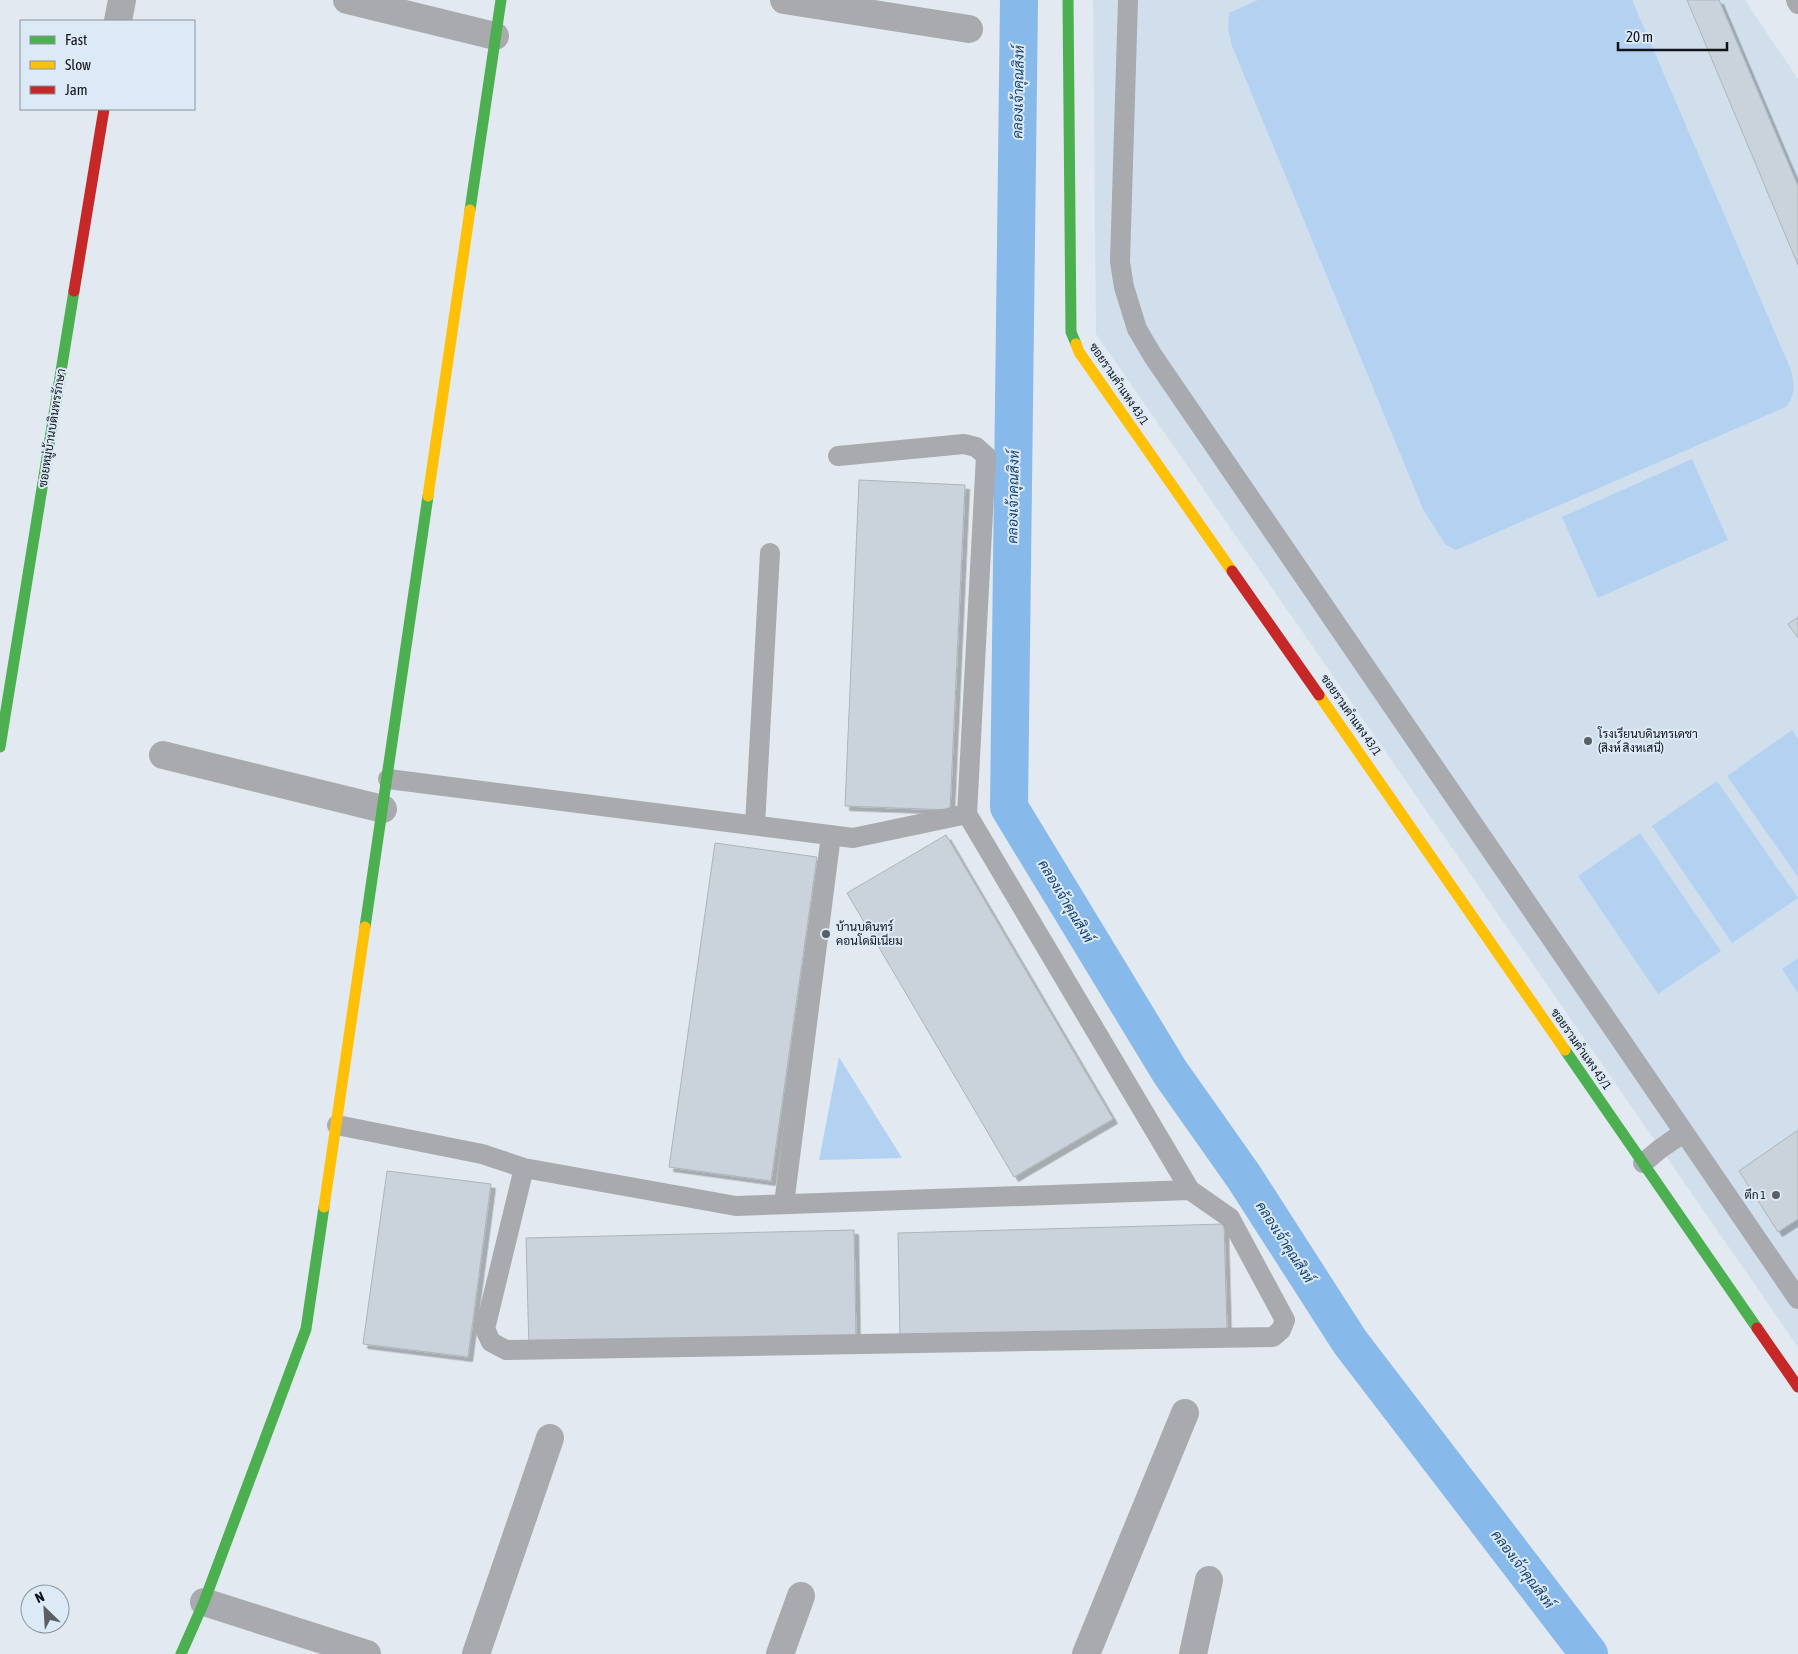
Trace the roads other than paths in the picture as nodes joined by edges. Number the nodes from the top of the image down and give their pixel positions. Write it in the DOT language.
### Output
graph roads {
  1 [pos="122,0"];
  2 [pos="347,0"];
  3 [pos="501,0"];
  4 [pos="784,0"];
  5 [pos="1068,0"];
  6 [pos="1128,0"];
  7 [pos="1796,0"];
  8 [pos="1798,4"];
  9 [pos="118,20"];
  10 [pos="969,30"];
  11 [pos="495,36"];
  12 [pos="104,110"];
  13 [pos="838,456"];
  14 [pos="770,553"];
  15 [pos="0,747"];
  16 [pos="163,754"];
  17 [pos="388,779"];
  18 [pos="383,809"];
  19 [pos="967,814"];
  20 [pos="755,825"];
  21 [pos="831,835"];
  22 [pos="336,1125"];
  23 [pos="1683,1133"];
  24 [pos="1643,1163"];
  25 [pos="524,1168"];
  26 [pos="1190,1190"];
  27 [pos="784,1204"];
  28 [pos="1798,1299"];
  29 [pos="1798,1388"];
  30 [pos="1185,1413"];
  31 [pos="550,1438"];
  32 [pos="1209,1580"];
  33 [pos="801,1596"];
  34 [pos="204,1602"];
  35 [pos="182,1654"];
  36 [pos="368,1654"];
  37 [pos="476,1654"];
  38 [pos="780,1654"];
  39 [pos="1086,1654"];
  40 [pos="1193,1654"];
  1 -- 9 [label="street"];
  2 -- 11 [label="street"];
  3 -- 11 [label="street"];
  4 -- 10 [label="street"];
  5 -- 24 [label="street, ซอยรามคำแหง 43/1"];
  6 -- 23 [label="lane"];
  7 -- 8 [label="lane"];
  11 -- 17 [label="street"];
  12 -- 15 [label="street, ซอยหมู่บ้านบดินทรรักษา"];
  13 -- 19 [label="lane"];
  14 -- 20 [label="lane"];
  16 -- 18 [label="street"];
  17 -- 18 [label="street"];
  17 -- 20 [label="lane"];
  18 -- 22 [label="street"];
  19 -- 21 [label="lane"];
  19 -- 26 [label="lane"];
  20 -- 21 [label="lane"];
  21 -- 27 [label="lane"];
  22 -- 25 [label="lane"];
  22 -- 34 [label="street"];
  23 -- 24 [label="lane"];
  23 -- 28 [label="lane"];
  24 -- 29 [label="street, ซอยรามคำแหง 43/1"];
  25 -- 26 [label="lane"];
  25 -- 27 [label="lane"];
  26 -- 27 [label="lane"];
  30 -- 39 [label="street"];
  31 -- 37 [label="street"];
  32 -- 40 [label="street"];
  33 -- 38 [label="street"];
  34 -- 35 [label="street"];
  34 -- 36 [label="street"];
}
